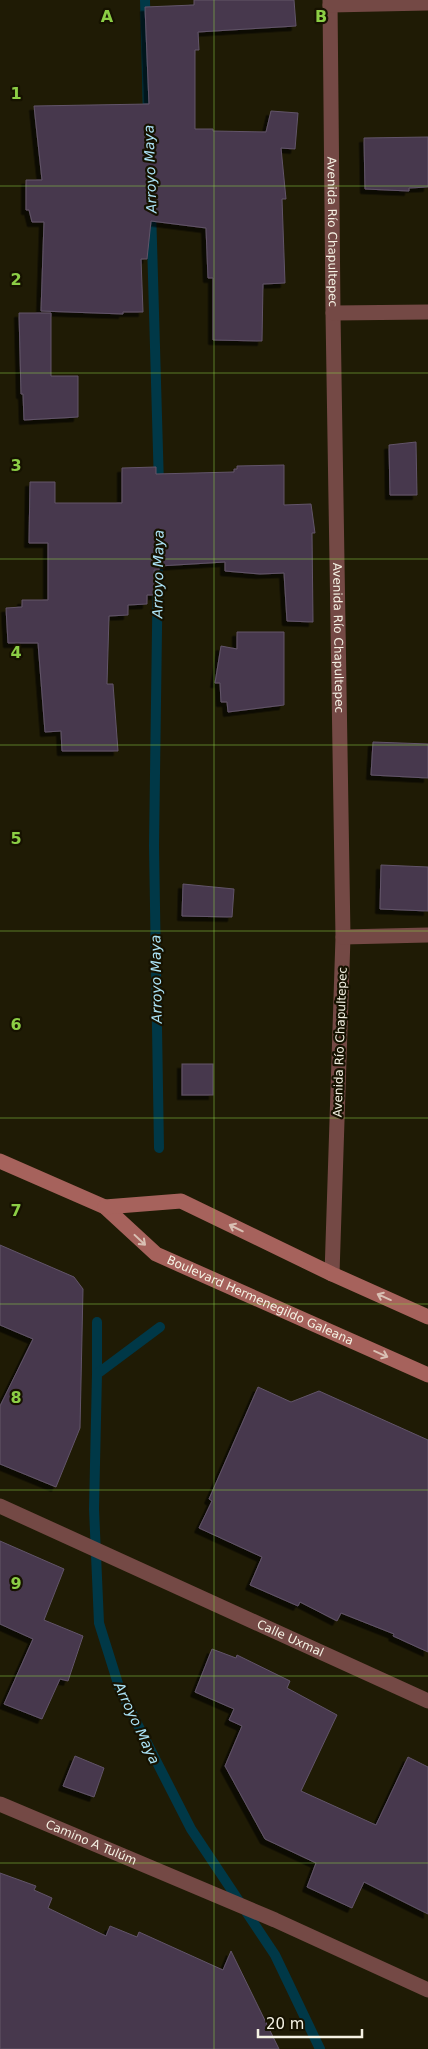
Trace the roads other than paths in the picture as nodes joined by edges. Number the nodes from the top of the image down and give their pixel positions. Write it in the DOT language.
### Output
graph roads {
  1 [pos="330,2"];
  2 [pos="428,3"];
  3 [pos="428,312"];
  4 [pos="333,313"];
  5 [pos="428,935"];
  6 [pos="343,937"];
  7 [pos="0,1161"];
  8 [pos="104,1207"];
  9 [pos="332,1274"];
  10 [pos="428,1317"];
  11 [pos="428,1375"];
  12 [pos="0,1506"];
  13 [pos="428,1701"];
  14 [pos="0,1804"];
  15 [pos="428,1990"];
  1 -- 2 [label="street"];
  1 -- 4 [label="street, Avenida Río Chapultepec"];
  3 -- 4 [label="street"];
  4 -- 6 [label="street, Avenida Río Chapultepec"];
  5 -- 6 [label="street"];
  6 -- 9 [label="street, Avenida Río Chapultepec"];
  7 -- 8 [label="main road, Boulevard Hermenegildo Galeana"];
  9 -- 8 [label="main road, Boulevard Hermenegildo Galeana, one-way"];
  8 -- 11 [label="main road, Boulevard Hermenegildo Galeana, one-way"];
  10 -- 9 [label="main road, Boulevard Hermenegildo Galeana, one-way"];
  12 -- 13 [label="street, Calle Uxmal"];
  14 -- 15 [label="street, Camino A Tulúm"];
}
